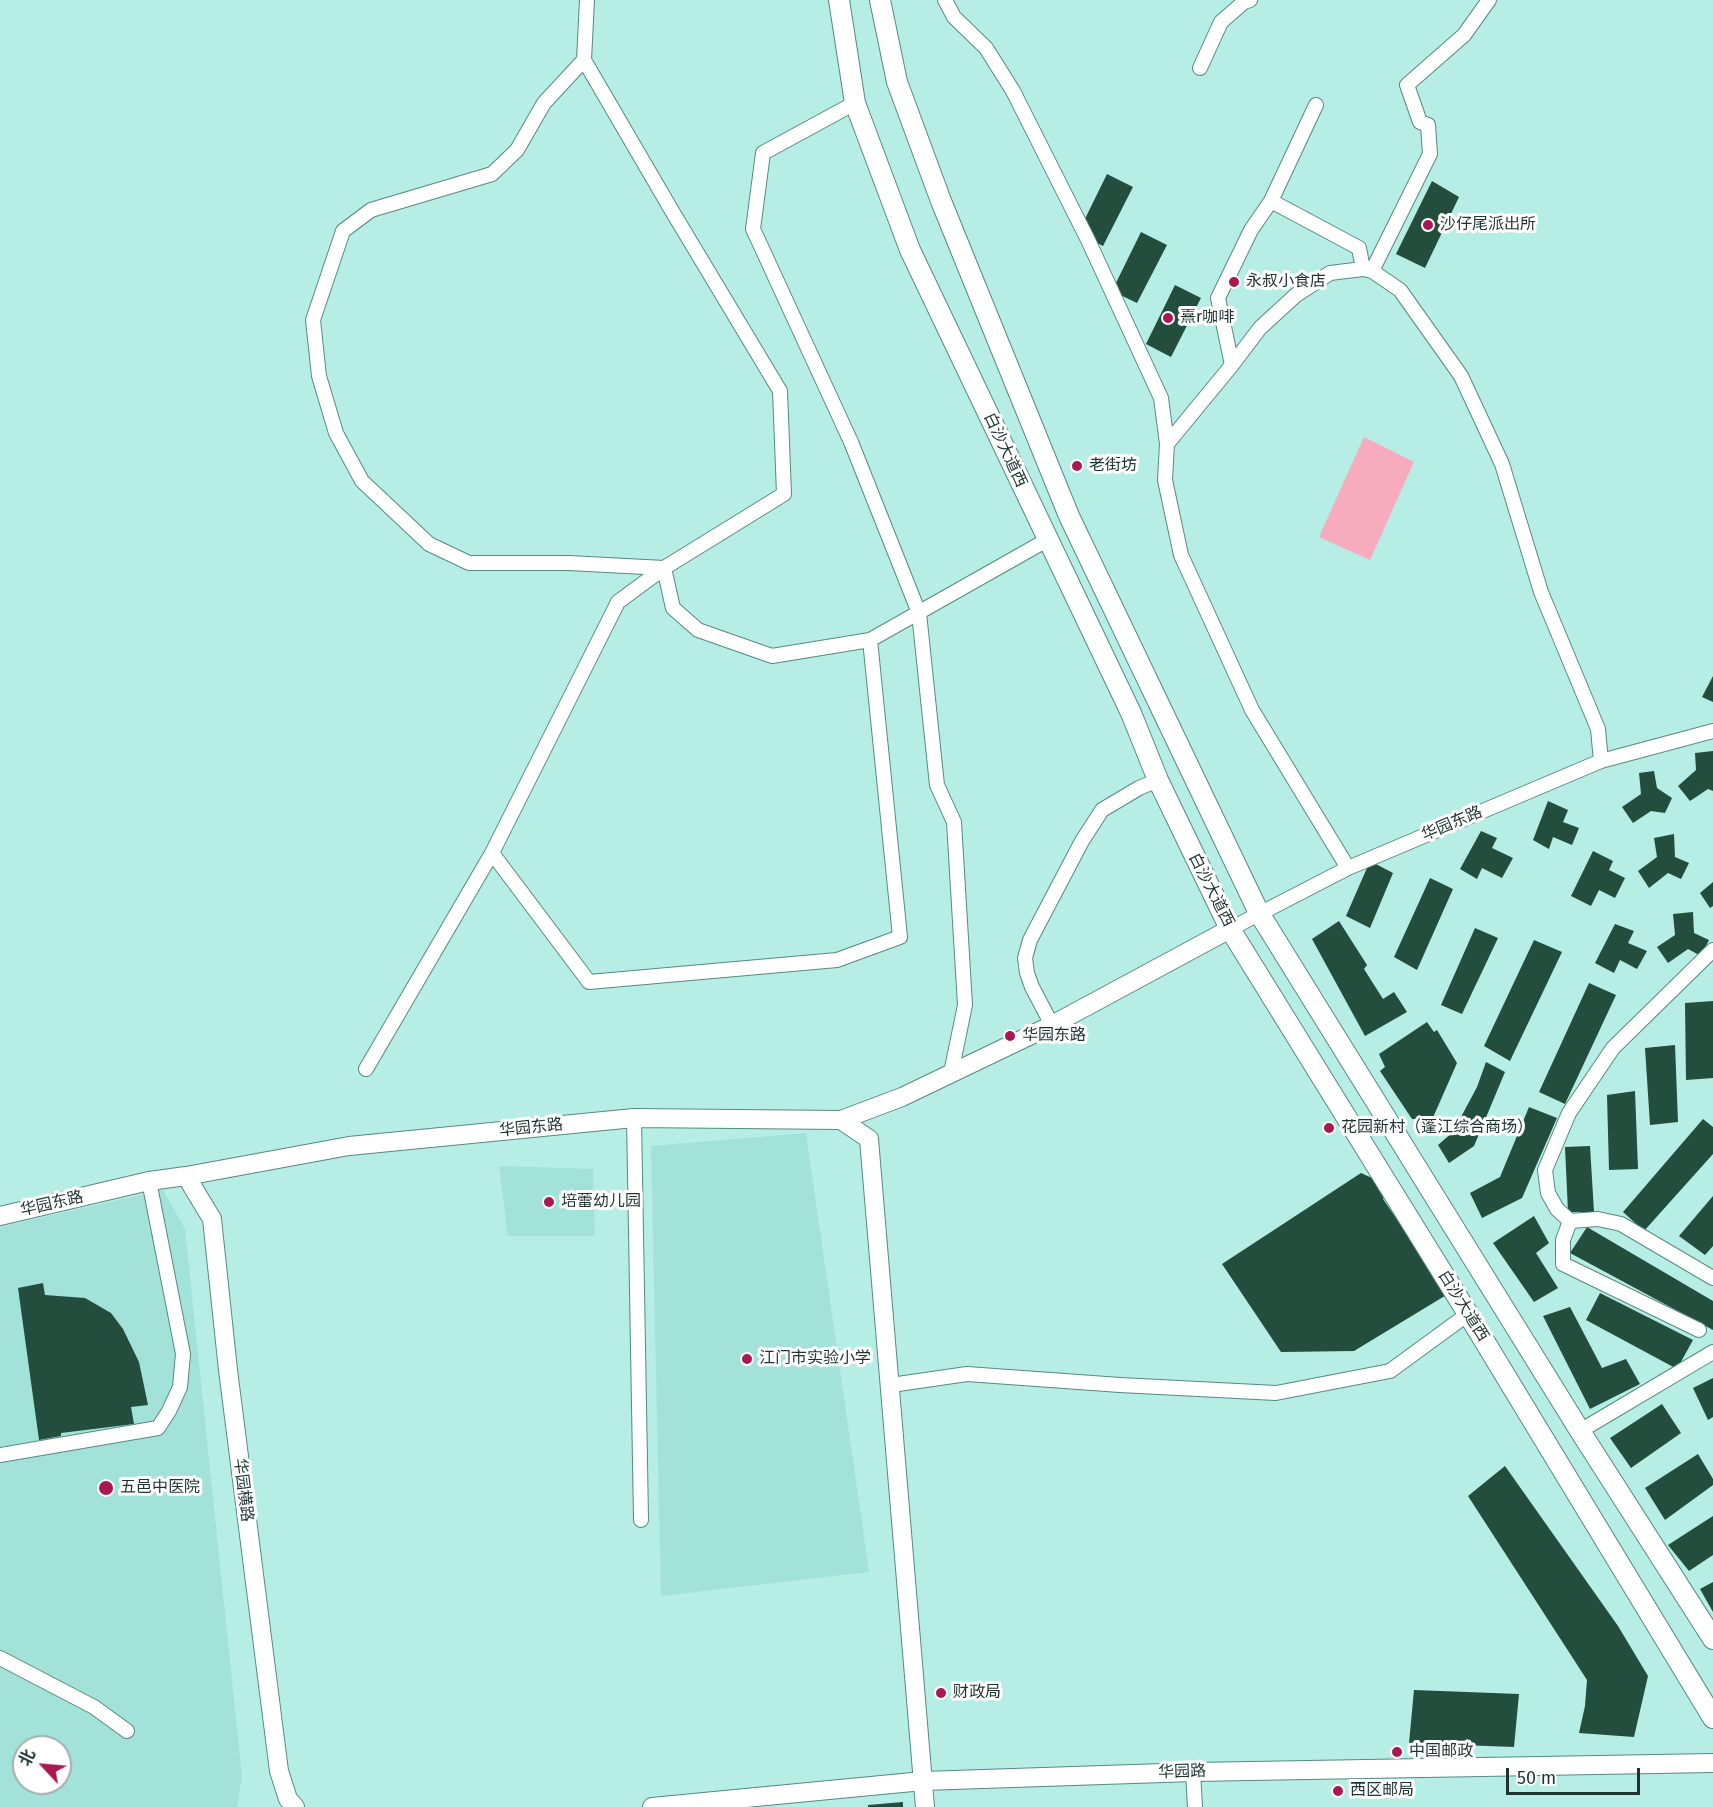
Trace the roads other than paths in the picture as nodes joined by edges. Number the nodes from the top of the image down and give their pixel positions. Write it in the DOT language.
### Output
graph roads {
  1 [pos="587,0"];
  2 [pos="838,0"];
  3 [pos="880,0"];
  4 [pos="945,0"];
  5 [pos="1250,0"];
  6 [pos="1489,0"];
  7 [pos="584,60"];
  8 [pos="1200,68"];
  9 [pos="855,103"];
  10 [pos="1316,105"];
  11 [pos="1271,201"];
  12 [pos="1367,270"];
  13 [pos="1232,365"];
  14 [pos="1167,444"];
  15 [pos="1047,540"];
  16 [pos="664,568"];
  17 [pos="919,613"];
  18 [pos="870,640"];
  19 [pos="1713,731"];
  20 [pos="1601,761"];
  21 [pos="1158,780"];
  22 [pos="492,854"];
  23 [pos="1348,868"];
  24 [pos="1259,913"];
  25 [pos="1230,929"];
  26 [pos="1713,950"];
  27 [pos="1052,1025"];
  28 [pos="366,1069"];
  29 [pos="951,1073"];
  30 [pos="634,1118"];
  31 [pos="841,1120"];
  32 [pos="186,1176"];
  33 [pos="149,1181"];
  34 [pos="0,1216"];
  35 [pos="1569,1221"];
  36 [pos="1713,1278"];
  37 [pos="1468,1314"];
  38 [pos="1699,1330"];
  39 [pos="1713,1352"];
  40 [pos="891,1385"];
  41 [pos="1580,1431"];
  42 [pos="0,1455"];
  43 [pos="641,1520"];
  44 [pos="1713,1639"];
  45 [pos="0,1658"];
  46 [pos="1713,1718"];
  47 [pos="127,1731"];
  48 [pos="1713,1763"];
  49 [pos="1193,1772"];
  50 [pos="923,1781"];
  51 [pos="295,1807"];
  52 [pos="652,1807"];
  53 [pos="925,1807"];
  54 [pos="1195,1807"];
  1 -- 7 [label="street"];
  2 -- 9 [label="main road, 白沙大道西"];
  3 -- 24 [label="main road, 白沙大道西"];
  4 -- 14 [label="street"];
  5 -- 8 [label="street"];
  6 -- 12 [label="street"];
  7 -- 16 [label="street"];
  7 -- 16 [label="street"];
  9 -- 15 [label="main road, 白沙大道西"];
  9 -- 17 [label="street"];
  10 -- 11 [label="street"];
  11 -- 12 [label="street"];
  11 -- 13 [label="street"];
  12 -- 13 [label="street"];
  12 -- 20 [label="street"];
  13 -- 14 [label="street"];
  14 -- 23 [label="street"];
  15 -- 17 [label="street"];
  15 -- 21 [label="main road, 白沙大道西"];
  16 -- 18 [label="street"];
  16 -- 22 [label="street"];
  17 -- 18 [label="street"];
  17 -- 29 [label="street"];
  18 -- 22 [label="street"];
  19 -- 20 [label="street, 华园东路"];
  20 -- 23 [label="street, 华园东路"];
  21 -- 25 [label="main road, 白沙大道西"];
  21 -- 27 [label="street"];
  22 -- 28 [label="street"];
  23 -- 24 [label="street, 华园东路"];
  24 -- 25 [label="street, 华园东路"];
  24 -- 41 [label="main road, 白沙大道西"];
  25 -- 27 [label="street, 华园东路"];
  25 -- 37 [label="main road, 白沙大道西"];
  26 -- 35 [label="street"];
  27 -- 29 [label="street, 华园东路"];
  29 -- 31 [label="street, 华园东路"];
  30 -- 31 [label="street, 华园东路"];
  30 -- 32 [label="street, 华园东路"];
  30 -- 43 [label="street"];
  31 -- 40 [label="street"];
  32 -- 33 [label="street, 华园东路"];
  32 -- 51 [label="street, 华园横路"];
  33 -- 34 [label="street, 华园东路"];
  33 -- 42 [label="street"];
  35 -- 36 [label="street"];
  35 -- 38 [label="street"];
  37 -- 40 [label="street"];
  37 -- 46 [label="main road, 白沙大道西"];
  39 -- 41 [label="street"];
  40 -- 50 [label="street"];
  41 -- 44 [label="main road, 白沙大道西"];
  45 -- 47 [label="street"];
  48 -- 49 [label="street, 华园路"];
  49 -- 50 [label="street, 华园路"];
  49 -- 54 [label="street"];
  50 -- 52 [label="street, 华园路"];
  50 -- 53 [label="street"];
}
